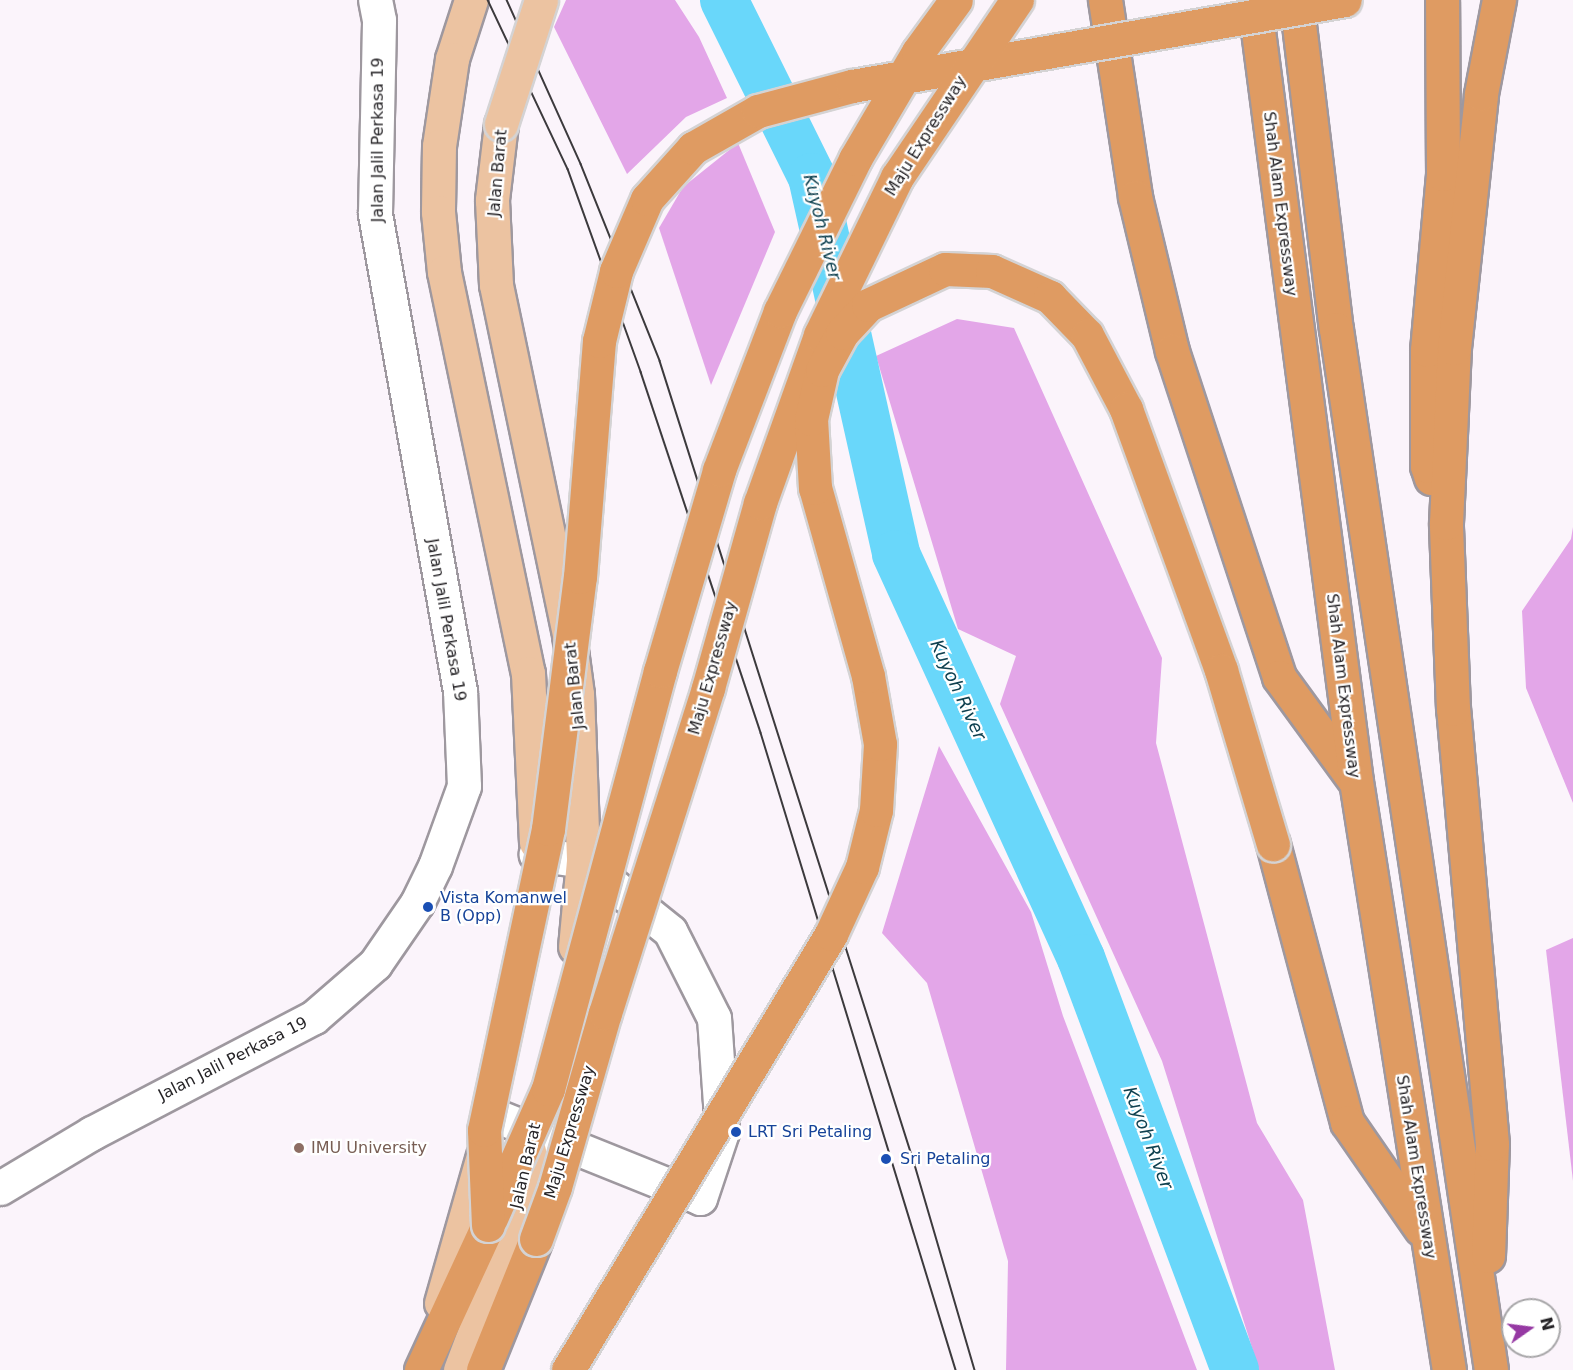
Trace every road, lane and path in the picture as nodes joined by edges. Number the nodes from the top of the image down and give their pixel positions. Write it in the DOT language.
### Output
graph roads {
  1 [pos="375,0"];
  2 [pos="471,0"];
  3 [pos="541,0"];
  4 [pos="956,0"];
  5 [pos="1017,0"];
  6 [pos="1104,0"];
  7 [pos="1254,0"];
  8 [pos="1296,0"];
  9 [pos="1345,0"];
  10 [pos="1442,0"];
  11 [pos="1499,0"];
  12 [pos="1446,523"];
  13 [pos="1356,781"];
  14 [pos="536,854"];
  15 [pos="583,861"];
  16 [pos="494,1115"];
  17 [pos="535,1129"];
  18 [pos="0,1188"];
  19 [pos="488,1225"];
  20 [pos="1426,1235"];
  21 [pos="1488,1354"];
  22 [pos="414,1370"];
  23 [pos="421,1370"];
  24 [pos="460,1370"];
  25 [pos="483,1370"];
  26 [pos="568,1370"];
  27 [pos="1449,1370"];
  1 -- 18 [label="street, Jalan Jalil Perkasa 19"];
  2 -- 14 [label="main road"];
  3 -- 15 [label="main road, Jalan Barat, bridge"];
  4 -- 19 [label="highway, Maju Expressway, bridge"];
  5 -- 25 [label="highway, Maju Expressway, bridge"];
  6 -- 13 [label="highway"];
  7 -- 13 [label="highway, Shah Alam Expressway"];
  8 -- 21 [label="highway"];
  9 -- 19 [label="highway, bridge"];
  10 -- 12 [label="highway"];
  11 -- 12 [label="highway"];
  12 -- 21 [label="highway"];
  13 -- 20 [label="highway, Shah Alam Expressway"];
  14 -- 15 [label="street"];
  14 -- 16 [label="main road"];
  15 -- 17 [label="main road, Jalan Barat"];
  15 -- 17 [label="street"];
  16 -- 17 [label="street"];
  16 -- 22 [label="main road"];
  17 -- 24 [label="main road, Jalan Barat"];
  19 -- 23 [label="highway, Maju Expressway"];
  20 -- 26 [label="highway, bridge"];
  20 -- 27 [label="highway, Shah Alam Expressway"];
}
